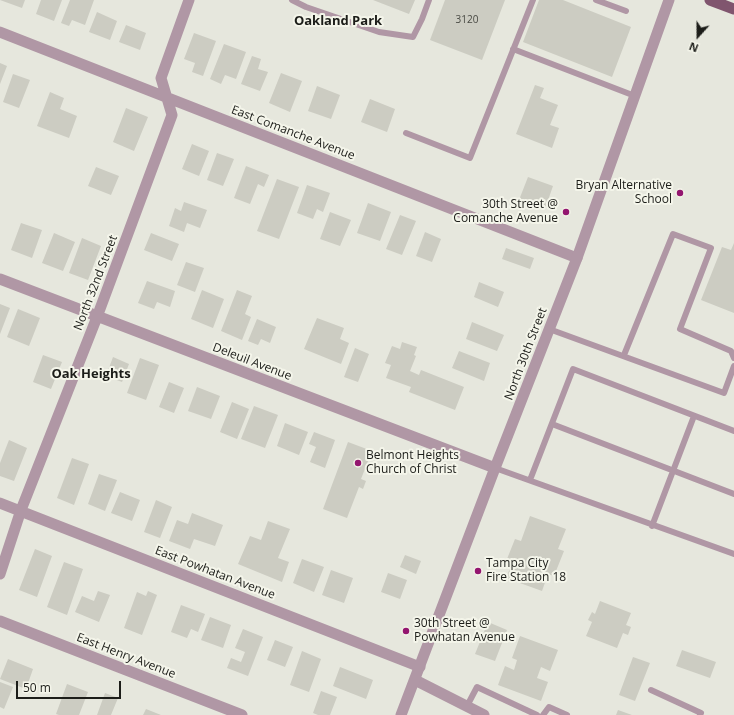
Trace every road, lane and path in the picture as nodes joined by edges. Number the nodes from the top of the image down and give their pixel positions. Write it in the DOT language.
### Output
graph roads {
  1 [pos="189,0"];
  2 [pos="292,0"];
  3 [pos="429,0"];
  4 [pos="533,0"];
  5 [pos="596,0"];
  6 [pos="669,0"];
  7 [pos="710,0"];
  8 [pos="734,9"];
  9 [pos="626,12"];
  10 [pos="0,32"];
  11 [pos="513,49"];
  12 [pos="635,96"];
  13 [pos="166,98"];
  14 [pos="406,133"];
  15 [pos="577,258"];
  16 [pos="0,279"];
  17 [pos="97,317"];
  18 [pos="549,329"];
  19 [pos="624,355"];
  20 [pos="734,358"];
  21 [pos="734,366"];
  22 [pos="694,416"];
  23 [pos="552,424"];
  24 [pos="734,431"];
  25 [pos="495,468"];
  26 [pos="673,471"];
  27 [pos="530,480"];
  28 [pos="734,494"];
  29 [pos="0,503"];
  30 [pos="21,510"];
  31 [pos="652,526"];
  32 [pos="734,554"];
  33 [pos="0,574"];
  34 [pos="0,621"];
  35 [pos="420,667"];
  36 [pos="415,680"];
  37 [pos="651,690"];
  38 [pos="467,706"];
  39 [pos="242,715"];
  40 [pos="401,715"];
  41 [pos="484,715"];
  42 [pos="537,715"];
  43 [pos="543,715"];
  44 [pos="567,715"];
  45 [pos="700,715"];
  1 -- 13 [label="street, North 32nd Street"];
  2 -- 3 [label="lane"];
  4 -- 11 [label="lane"];
  5 -- 9 [label="lane"];
  6 -- 12 [label="street, North 30th Street"];
  7 -- 8 [label="main road"];
  10 -- 13 [label="street, East Comanche Avenue"];
  11 -- 12 [label="lane"];
  11 -- 14 [label="lane"];
  12 -- 15 [label="street, North 30th Street"];
  13 -- 15 [label="street, East Comanche Avenue"];
  13 -- 17 [label="street, North 32nd Street"];
  15 -- 18 [label="street, North 30th Street"];
  16 -- 17 [label="street, Deleuil Avenue"];
  17 -- 25 [label="street, Deleuil Avenue"];
  17 -- 30 [label="street, North 32nd Street"];
  18 -- 19 [label="lane"];
  18 -- 25 [label="street, North 30th Street"];
  19 -- 20 [label="lane"];
  19 -- 21 [label="lane"];
  22 -- 23 [label="lane"];
  22 -- 24 [label="lane"];
  22 -- 26 [label="lane"];
  23 -- 26 [label="lane"];
  23 -- 27 [label="lane"];
  25 -- 27 [label="lane"];
  25 -- 35 [label="street, North 30th Street"];
  26 -- 28 [label="lane"];
  26 -- 31 [label="lane"];
  27 -- 31 [label="lane"];
  29 -- 30 [label="street, East Powhatan Avenue"];
  30 -- 33 [label="street, North 32nd Street"];
  30 -- 35 [label="street, East Powhatan Avenue"];
  31 -- 32 [label="lane"];
  34 -- 39 [label="street, East Henry Avenue"];
  35 -- 36 [label="street, North 30th Street"];
  36 -- 38 [label="street"];
  36 -- 40 [label="street, North 30th Street"];
  37 -- 45 [label="lane"];
  38 -- 41 [label="street"];
  38 -- 42 [label="lane"];
  43 -- 44 [label="lane"];
}
